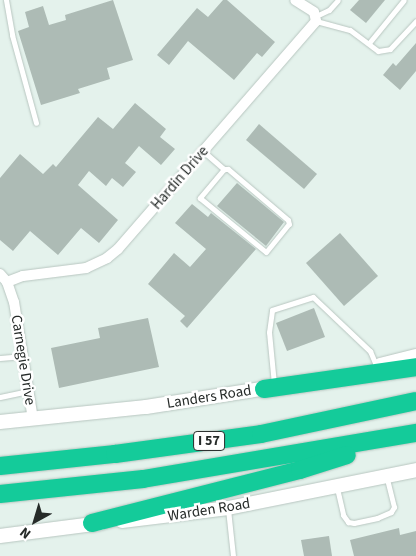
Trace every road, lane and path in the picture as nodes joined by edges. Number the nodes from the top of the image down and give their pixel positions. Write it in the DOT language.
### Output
graph roads {
  1 [pos="6,0"];
  2 [pos="295,0"];
  3 [pos="338,0"];
  4 [pos="404,0"];
  5 [pos="316,18"];
  6 [pos="416,21"];
  7 [pos="369,43"];
  8 [pos="36,123"];
  9 [pos="203,151"];
  10 [pos="224,169"];
  11 [pos="0,274"];
  12 [pos="7,282"];
  13 [pos="23,356"];
  14 [pos="416,356"];
  15 [pos="0,358"];
  16 [pos="376,366"];
  17 [pos="416,367"];
  18 [pos="269,388"];
  19 [pos="28,392"];
  20 [pos="0,397"];
  21 [pos="416,401"];
  22 [pos="33,419"];
  23 [pos="0,422"];
  24 [pos="416,433"];
  25 [pos="398,438"];
  26 [pos="0,466"];
  27 [pos="416,470"];
  28 [pos="387,477"];
  29 [pos="337,487"];
  30 [pos="0,494"];
  31 [pos="228,508"];
  32 [pos="92,523"];
  33 [pos="0,536"];
  34 [pos="233,556"];
  1 -- 8 [label="lane"];
  2 -- 5 [label="street"];
  3 -- 5 [label="lane"];
  4 -- 7 [label="lane"];
  5 -- 7 [label="lane"];
  5 -- 9 [label="street, Hardin Drive"];
  6 -- 7 [label="lane"];
  9 -- 10 [label="lane"];
  9 -- 12 [label="street, Hardin Drive"];
  10 -- 10 [label="lane"];
  11 -- 12 [label="street, Carnegie Drive"];
  12 -- 13 [label="street, Carnegie Drive"];
  13 -- 15 [label="lane"];
  13 -- 19 [label="street, Carnegie Drive"];
  14 -- 16 [label="main road, Landers Road"];
  16 -- 18 [label="main road, Landers Road"];
  16 -- 18 [label="lane"];
  17 -- 18 [label="highway"];
  18 -- 22 [label="main road, Landers Road"];
  19 -- 20 [label="lane"];
  19 -- 22 [label="street, Carnegie Drive"];
  21 -- 26 [label="highway, I 57"];
  22 -- 23 [label="main road, Landers Road"];
  24 -- 25 [label="highway, I 57"];
  25 -- 30 [label="highway, I 57"];
  25 -- 32 [label="highway"];
  27 -- 28 [label="main road, Warden Road"];
  28 -- 29 [label="main road, Warden Road"];
  28 -- 29 [label="lane"];
  29 -- 31 [label="main road, Warden Road"];
  31 -- 32 [label="main road, Warden Road"];
  31 -- 34 [label="lane"];
  32 -- 33 [label="main road, Warden Road"];
}
